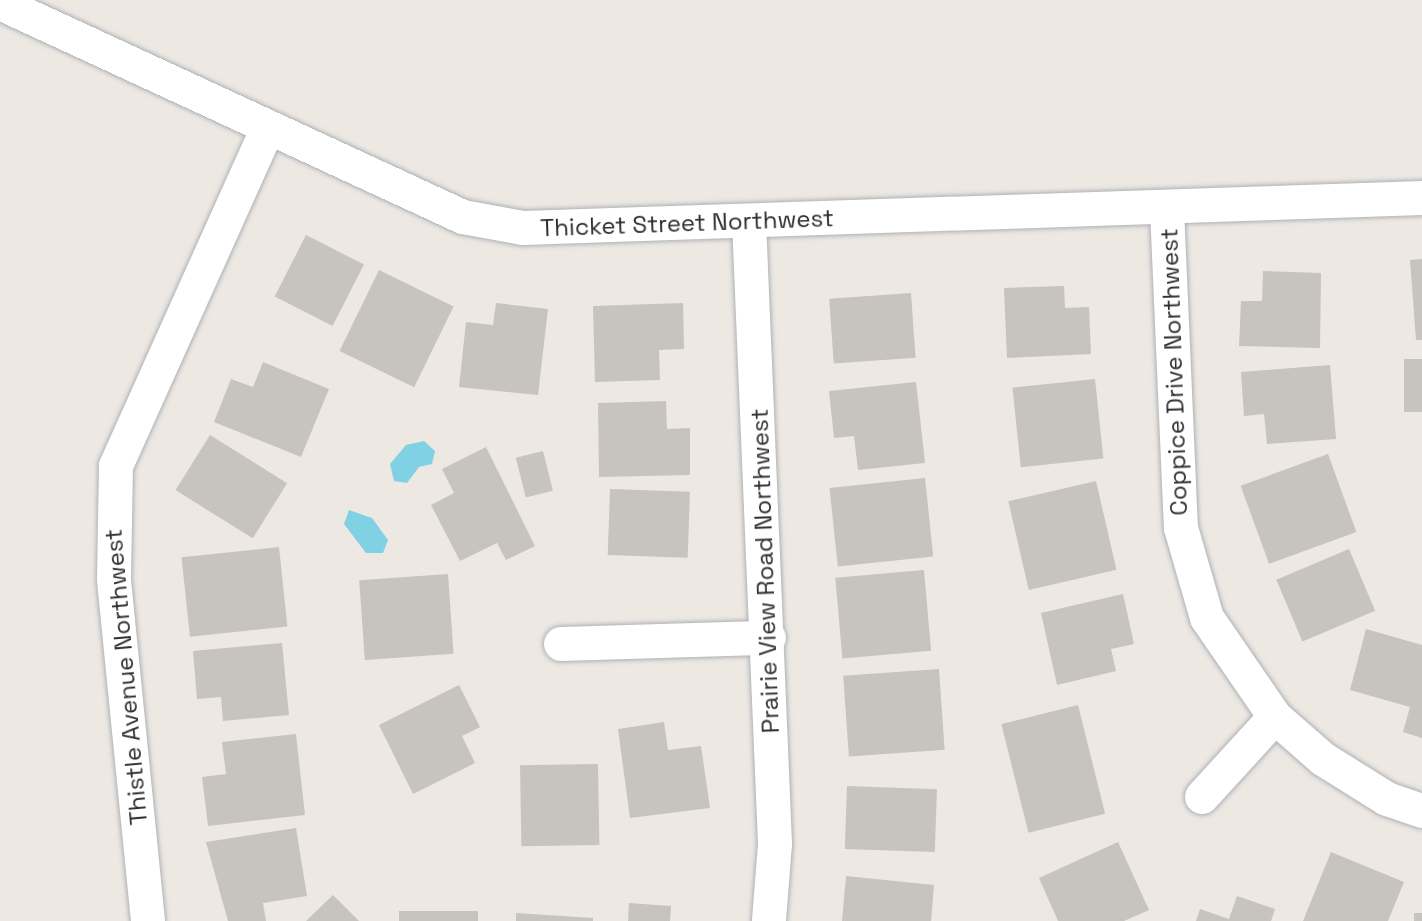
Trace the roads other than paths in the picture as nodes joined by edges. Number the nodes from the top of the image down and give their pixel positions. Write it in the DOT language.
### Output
graph roads {
  1 [pos="0,3"];
  2 [pos="267,130"];
  3 [pos="1422,198"];
  4 [pos="1167,209"];
  5 [pos="749,221"];
  6 [pos="769,638"];
  7 [pos="561,644"];
  8 [pos="1275,717"];
  9 [pos="1202,797"];
  10 [pos="1422,811"];
  11 [pos="148,921"];
  12 [pos="769,921"];
  1 -- 2 [label="street, Thicket Street Northwest"];
  2 -- 5 [label="street, Thicket Street Northwest"];
  2 -- 11 [label="street, Thistle Avenue Northwest"];
  3 -- 4 [label="street, Thicket Street Northwest"];
  4 -- 5 [label="street, Thicket Street Northwest"];
  4 -- 8 [label="street, Coppice Drive Northwest"];
  5 -- 6 [label="street, Prairie View Road Northwest"];
  6 -- 7 [label="street"];
  6 -- 12 [label="street, Prairie View Road Northwest"];
  8 -- 9 [label="street"];
  8 -- 10 [label="street, Coppice Drive Northwest"];
}
